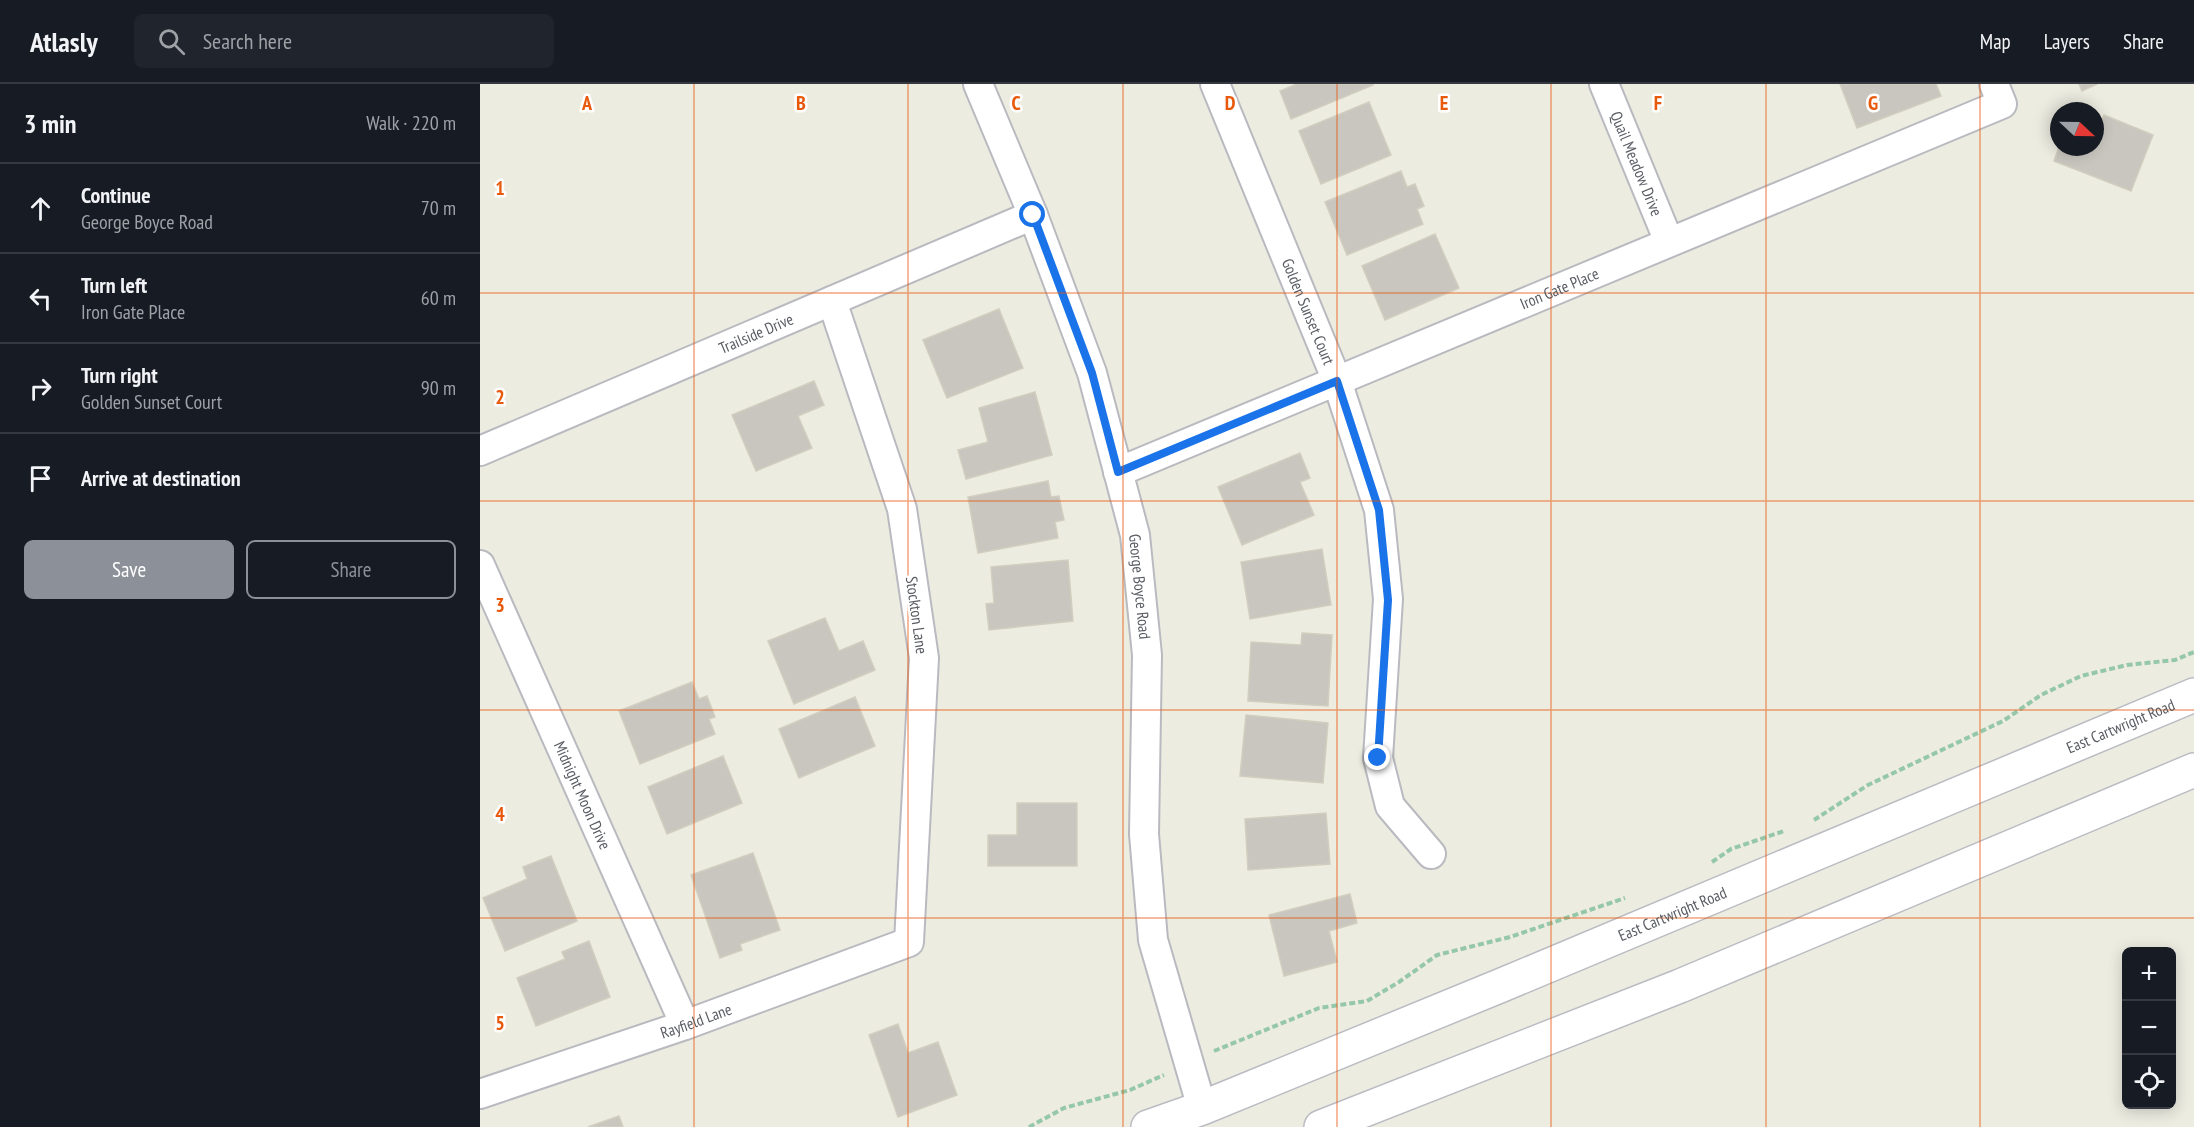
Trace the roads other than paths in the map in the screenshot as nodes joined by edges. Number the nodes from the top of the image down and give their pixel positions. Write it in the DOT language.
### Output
graph roads {
  1 [pos="978,84"];
  2 [pos="1215,84"];
  3 [pos="1604,84"];
  4 [pos="1998,94"];
  5 [pos="1033,215"];
  6 [pos="1669,242"];
  7 [pos="832,301"];
  8 [pos="1337,381"];
  9 [pos="480,451"];
  10 [pos="1118,472"];
  11 [pos="480,565"];
  12 [pos="2194,695"];
  13 [pos="2194,770"];
  14 [pos="1431,854"];
  15 [pos="909,942"];
  16 [pos="685,1024"];
  17 [pos="480,1094"];
  18 [pos="1202,1108"];
  19 [pos="1148,1127"];
  20 [pos="1321,1127"];
  1 -- 5 [label="street, George Boyce Road"];
  2 -- 8 [label="street, Golden Sunset Court"];
  3 -- 6 [label="street, Quail Meadow Drive"];
  4 -- 6 [label="street, Iron Gate Place"];
  5 -- 7 [label="street, Trailside Drive"];
  5 -- 10 [label="street, George Boyce Road"];
  6 -- 8 [label="street, Iron Gate Place"];
  7 -- 9 [label="street, Trailside Drive"];
  7 -- 15 [label="street, Stockton Lane"];
  8 -- 10 [label="street, Iron Gate Place"];
  8 -- 14 [label="street, Golden Sunset Court"];
  10 -- 18 [label="street, George Boyce Road"];
  11 -- 16 [label="street, Midnight Moon Drive"];
  12 -- 18 [label="main road, East Cartwright Road"];
  13 -- 20 [label="main road"];
  15 -- 16 [label="street, Rayfield Lane"];
  16 -- 17 [label="street, Rayfield Lane"];
  18 -- 19 [label="main road, East Cartwright Road"];
}
